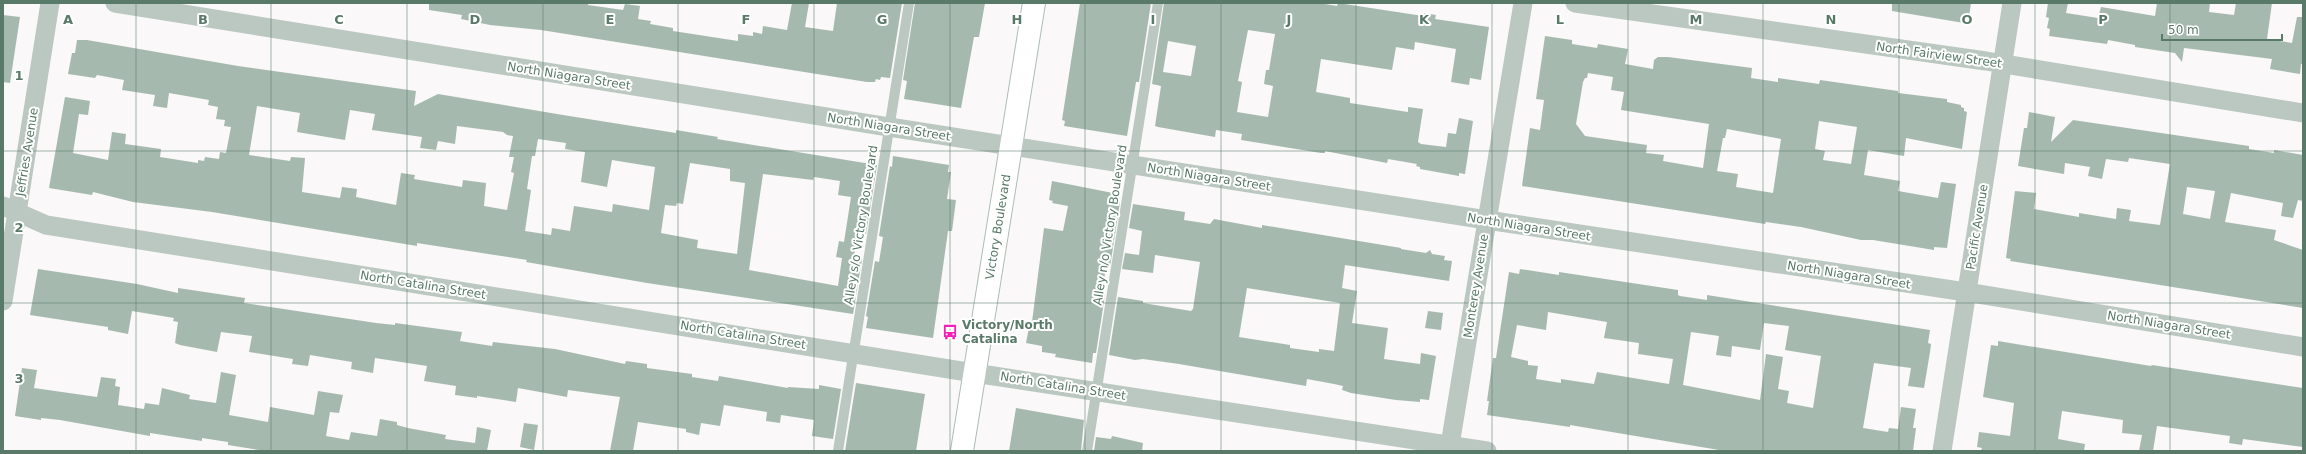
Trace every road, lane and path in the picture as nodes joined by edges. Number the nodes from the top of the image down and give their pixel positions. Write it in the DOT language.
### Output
graph roads {
  1 [pos="50,3"];
  2 [pos="115,3"];
  3 [pos="909,3"];
  4 [pos="1034,3"];
  5 [pos="1158,3"];
  6 [pos="1523,3"];
  7 [pos="1575,3"];
  8 [pos="2012,3"];
  9 [pos="2003,64"];
  10 [pos="2303,113"];
  11 [pos="889,127"];
  12 [pos="1010,146"];
  13 [pos="1132,165"];
  14 [pos="10,209"];
  15 [pos="1487,220"];
  16 [pos="1966,292"];
  17 [pos="3,301"];
  18 [pos="2303,347"];
  19 [pos="854,353"];
  20 [pos="974,372"];
  21 [pos="1096,392"];
  22 [pos="1450,448"];
  23 [pos="838,451"];
  24 [pos="962,451"];
  25 [pos="1087,451"];
  26 [pos="1487,451"];
  27 [pos="1942,451"];
  1 -- 14 [label="street, Jeffries Avenue"];
  2 -- 11 [label="street, North Niagara Street"];
  3 -- 11 [label="lane, Alley s/o Victory Boulevard"];
  4 -- 12 [label="main road, Victory Boulevard"];
  5 -- 13 [label="lane, Alley n/o Victory Boulevard"];
  6 -- 15 [label="street, Monterey Avenue"];
  7 -- 9 [label="street, North Fairview Street"];
  8 -- 9 [label="street, Pacific Avenue"];
  9 -- 10 [label="street, North Fairview Street"];
  9 -- 16 [label="street, Pacific Avenue"];
  11 -- 12 [label="street, North Niagara Street"];
  11 -- 19 [label="lane, Alley s/o Victory Boulevard"];
  12 -- 13 [label="street, North Niagara Street"];
  12 -- 20 [label="main road, Victory Boulevard"];
  13 -- 15 [label="street, North Niagara Street"];
  13 -- 21 [label="lane, Alley n/o Victory Boulevard"];
  14 -- 17 [label="street, Jeffries Avenue"];
  14 -- 19 [label="street, North Catalina Street"];
  15 -- 16 [label="street, North Niagara Street"];
  15 -- 22 [label="street, Monterey Avenue"];
  16 -- 18 [label="street, North Niagara Street"];
  16 -- 27 [label="street, Pacific Avenue"];
  19 -- 20 [label="street, North Catalina Street"];
  19 -- 23 [label="lane, Alley s/o Victory Boulevard"];
  20 -- 21 [label="street, North Catalina Street"];
  20 -- 24 [label="main road, Victory Boulevard"];
  21 -- 22 [label="street, North Catalina Street"];
  21 -- 25 [label="lane, Alley n/o Victory Boulevard"];
  22 -- 26 [label="street, North Catalina Street"];
}
